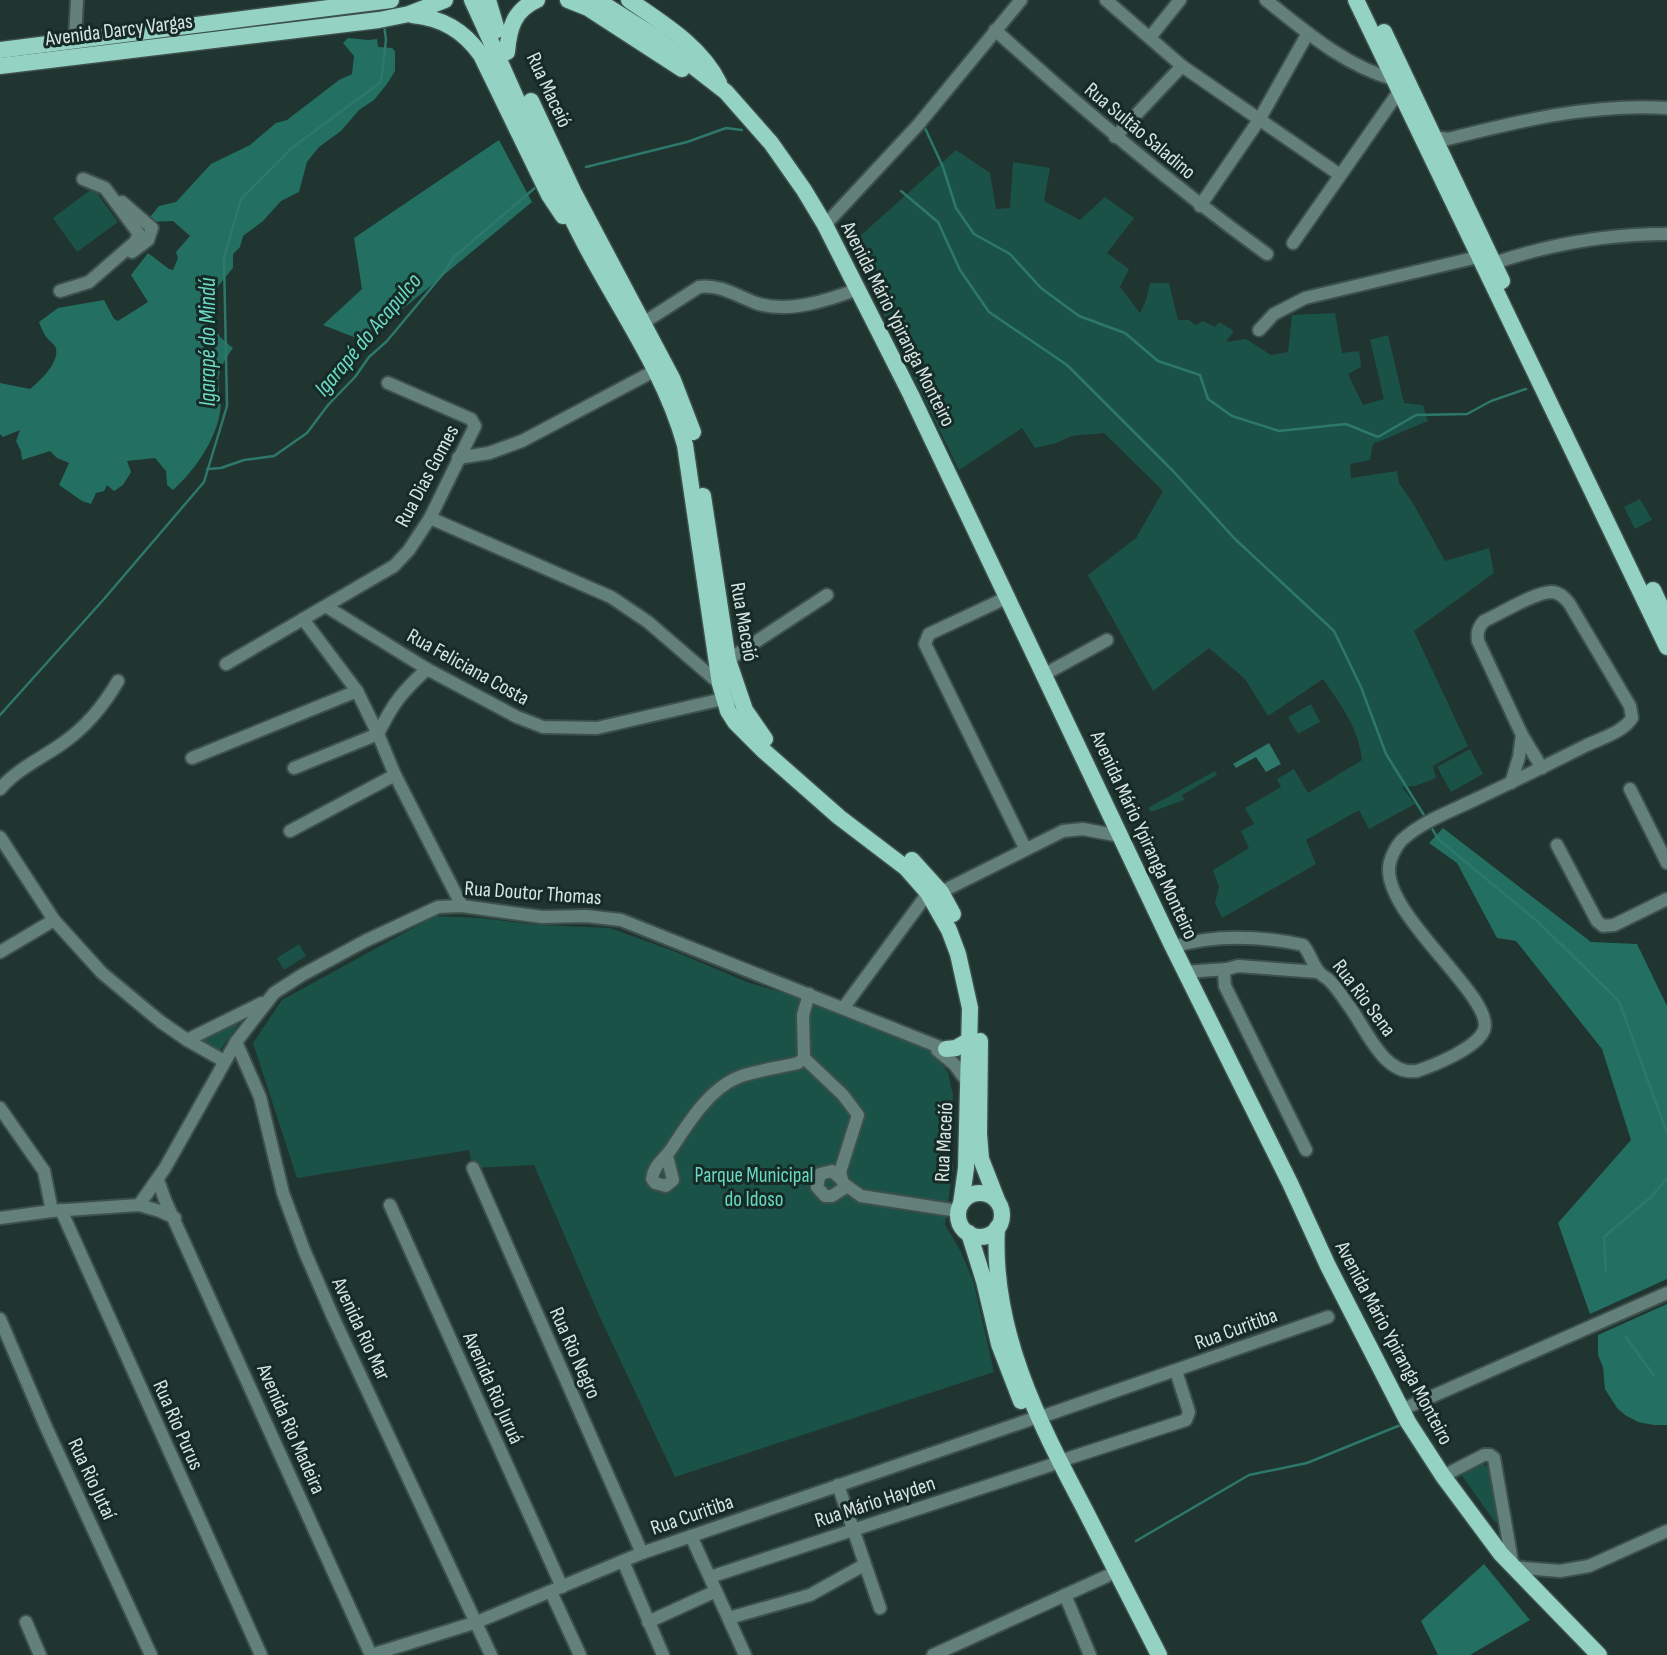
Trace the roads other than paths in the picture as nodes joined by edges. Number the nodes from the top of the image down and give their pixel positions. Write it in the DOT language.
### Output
graph roads {
  1 [pos="77,0"];
  2 [pos="391,0"];
  3 [pos="445,0"];
  4 [pos="472,0"];
  5 [pos="488,0"];
  6 [pos="537,0"];
  7 [pos="568,0"];
  8 [pos="597,0"];
  9 [pos="629,0"];
  10 [pos="1021,0"];
  11 [pos="1107,0"];
  12 [pos="1181,0"];
  13 [pos="1266,0"];
  14 [pos="1356,0"];
  15 [pos="1368,0"];
  16 [pos="409,14"];
  17 [pos="995,30"];
  18 [pos="1308,33"];
  19 [pos="1150,36"];
  20 [pos="75,39"];
  21 [pos="0,50"];
  22 [pos="508,52"];
  23 [pos="0,66"];
  24 [pos="1182,66"];
  25 [pos="1396,84"];
  26 [pos="721,88"];
  27 [pos="1667,108"];
  28 [pos="1259,120"];
  29 [pos="1476,132"];
  30 [pos="1115,137"];
  31 [pos="1434,137"];
  32 [pos="1443,155"];
  33 [pos="1340,175"];
  34 [pos="83,179"];
  35 [pos="1200,206"];
  36 [pos="825,225"];
  37 [pos="1667,234"];
  38 [pos="1293,243"];
  39 [pos="586,246"];
  40 [pos="1267,254"];
  41 [pos="1478,257"];
  42 [pos="1494,263"];
  43 [pos="858,289"];
  44 [pos="60,291"];
  45 [pos="643,323"];
  46 [pos="1259,330"];
  47 [pos="656,370"];
  48 [pos="388,383"];
  49 [pos="458,458"];
  50 [pos="430,518"];
  51 [pos="827,595"];
  52 [pos="1008,597"];
  53 [pos="327,607"];
  54 [pos="303,619"];
  55 [pos="1667,620"];
  56 [pos="1107,640"];
  57 [pos="1667,647"];
  58 [pos="728,660"];
  59 [pos="226,664"];
  60 [pos="427,669"];
  61 [pos="1045,674"];
  62 [pos="118,681"];
  63 [pos="356,691"];
  64 [pos="727,693"];
  65 [pos="378,734"];
  66 [pos="1522,736"];
  67 [pos="192,758"];
  68 [pos="294,768"];
  69 [pos="1542,768"];
  70 [pos="395,775"];
  71 [pos="1511,783"];
  72 [pos="0,789"];
  73 [pos="1630,789"];
  74 [pos="290,831"];
  75 [pos="1120,836"];
  76 [pos="0,837"];
  77 [pos="1557,845"];
  78 [pos="1025,848"];
  79 [pos="1667,863"];
  80 [pos="934,892"];
  81 [pos="1667,899"];
  82 [pos="462,906"];
  83 [pos="54,920"];
  84 [pos="1174,947"];
  85 [pos="0,952"];
  86 [pos="1227,969"];
  87 [pos="1185,972"];
  88 [pos="1318,972"];
  89 [pos="808,994"];
  90 [pos="265,1001"];
  91 [pos="844,1007"];
  92 [pos="970,1040"];
  93 [pos="187,1041"];
  94 [pos="236,1042"];
  95 [pos="939,1047"];
  96 [pos="804,1058"];
  97 [pos="224,1061"];
  98 [pos="969,1064"];
  99 [pos="974,1080"];
  100 [pos="0,1108"];
  101 [pos="1306,1150"];
  102 [pos="667,1156"];
  103 [pos="472,1168"];
  104 [pos="158,1180"];
  105 [pos="996,1200"];
  106 [pos="139,1205"];
  107 [pos="390,1205"];
  108 [pos="960,1207"];
  109 [pos="56,1211"];
  110 [pos="0,1218"];
  111 [pos="175,1218"];
  112 [pos="998,1228"];
  113 [pos="969,1233"];
  114 [pos="1667,1293"];
  115 [pos="1328,1317"];
  116 [pos="0,1320"];
  117 [pos="1004,1341"];
  118 [pos="1176,1371"];
  119 [pos="1401,1410"];
  120 [pos="1034,1419"];
  121 [pos="1055,1463"];
  122 [pos="1443,1476"];
  123 [pos="838,1485"];
  124 [pos="853,1529"];
  125 [pos="1667,1531"];
  126 [pos="691,1536"];
  127 [pos="642,1553"];
  128 [pos="623,1561"];
  129 [pos="864,1565"];
  130 [pos="1513,1567"];
  131 [pos="1107,1576"];
  132 [pos="710,1577"];
  133 [pos="556,1589"];
  134 [pos="716,1591"];
  135 [pos="1065,1595"];
  136 [pos="880,1608"];
  137 [pos="729,1618"];
  138 [pos="26,1622"];
  139 [pos="477,1622"];
  140 [pos="648,1622"];
  141 [pos="40,1655"];
  142 [pos="151,1655"];
  143 [pos="261,1655"];
  144 [pos="371,1655"];
  145 [pos="491,1655"];
  146 [pos="580,1655"];
  147 [pos="663,1655"];
  148 [pos="745,1655"];
  149 [pos="933,1655"];
  150 [pos="1090,1655"];
  151 [pos="1148,1655"];
  152 [pos="1159,1655"];
  153 [pos="1599,1655"];
  1 -- 20 [label="street"];
  2 -- 20 [label="main road, Avenida Darcy Vargas"];
  3 -- 16 [label="main road"];
  4 -- 39 [label="main road, Rua Maceió"];
  5 -- 22 [label="main road, Rua Maceió"];
  6 -- 22 [label="main road"];
  7 -- 26 [label="main road"];
  8 -- 26 [label="main road, Avenida Mário Ypiranga Monteiro"];
  9 -- 26 [label="main road"];
  10 -- 17 [label="street"];
  11 -- 19 [label="street"];
  12 -- 19 [label="street"];
  13 -- 18 [label="street"];
  14 -- 25 [label="main road"];
  15 -- 31 [label="main road"];
  16 -- 23 [label="main road, Avenida Darcy Vargas"];
  16 -- 39 [label="main road"];
  17 -- 30 [label="street, Rua Sultão Saladino"];
  17 -- 36 [label="street"];
  18 -- 25 [label="street"];
  18 -- 28 [label="street"];
  19 -- 24 [label="street"];
  20 -- 21 [label="main road, Avenida Darcy Vargas"];
  22 -- 45 [label="main road, Rua Maceió"];
  24 -- 28 [label="street"];
  24 -- 30 [label="street"];
  25 -- 33 [label="street"];
  25 -- 41 [label="main road"];
  26 -- 36 [label="main road, Avenida Mário Ypiranga Monteiro"];
  27 -- 29 [label="street"];
  28 -- 33 [label="street"];
  28 -- 35 [label="street"];
  29 -- 31 [label="street"];
  29 -- 32 [label="street"];
  30 -- 35 [label="street, Rua Sultão Saladino"];
  31 -- 32 [label="main road"];
  32 -- 42 [label="main road"];
  33 -- 38 [label="street"];
  34 -- 44 [label="street"];
  35 -- 40 [label="street, Rua Sultão Saladino"];
  36 -- 43 [label="main road, Avenida Mário Ypiranga Monteiro"];
  37 -- 42 [label="street"];
  39 -- 47 [label="main road, Rua Maceió"];
  41 -- 46 [label="street"];
  41 -- 57 [label="main road"];
  42 -- 55 [label="main road"];
  43 -- 45 [label="street"];
  43 -- 52 [label="main road, Avenida Mário Ypiranga Monteiro"];
  45 -- 58 [label="main road, Rua Maceió"];
  47 -- 49 [label="street"];
  47 -- 64 [label="main road, Rua Maceió"];
  48 -- 49 [label="street, Rua Dias Gomes"];
  49 -- 50 [label="street, Rua Dias Gomes"];
  50 -- 53 [label="street, Rua Dias Gomes"];
  50 -- 64 [label="street"];
  51 -- 58 [label="street"];
  52 -- 61 [label="main road, Avenida Mário Ypiranga Monteiro"];
  52 -- 78 [label="street"];
  53 -- 54 [label="street, Rua Dias Gomes"];
  53 -- 60 [label="street, Rua Feliciana Costa"];
  54 -- 59 [label="street, Rua Dias Gomes"];
  54 -- 63 [label="street"];
  56 -- 61 [label="street"];
  58 -- 64 [label="main road, Rua Maceió"];
  60 -- 64 [label="street, Rua Feliciana Costa"];
  60 -- 65 [label="street"];
  61 -- 75 [label="main road, Avenida Mário Ypiranga Monteiro"];
  62 -- 72 [label="street"];
  63 -- 65 [label="street"];
  63 -- 67 [label="street"];
  64 -- 80 [label="main road, Rua Maceió"];
  65 -- 68 [label="street"];
  65 -- 70 [label="street"];
  66 -- 69 [label="street"];
  66 -- 69 [label="street"];
  66 -- 71 [label="street"];
  69 -- 71 [label="street"];
  70 -- 74 [label="street"];
  70 -- 82 [label="street"];
  71 -- 88 [label="street, Rua Rio Sena"];
  73 -- 79 [label="street"];
  75 -- 78 [label="street"];
  75 -- 84 [label="main road, Avenida Mário Ypiranga Monteiro"];
  76 -- 83 [label="street"];
  77 -- 81 [label="street"];
  78 -- 80 [label="street"];
  80 -- 91 [label="street"];
  80 -- 92 [label="main road, Rua Maceió"];
  80 -- 99 [label="main road, Rua Maceió"];
  82 -- 89 [label="street, Rua Doutor Thomas"];
  82 -- 90 [label="street, Rua Doutor Thomas"];
  83 -- 85 [label="street"];
  83 -- 93 [label="street"];
  84 -- 87 [label="main road, Avenida Mário Ypiranga Monteiro"];
  84 -- 88 [label="street, Rua Rio Sena"];
  86 -- 87 [label="street"];
  86 -- 88 [label="street"];
  86 -- 101 [label="street"];
  87 -- 119 [label="main road, Avenida Mário Ypiranga Monteiro"];
  89 -- 91 [label="street, Rua Doutor Thomas"];
  89 -- 96 [label="street"];
  90 -- 93 [label="street, Rua Doutor Thomas"];
  90 -- 94 [label="street, Rua Doutor Thomas"];
  91 -- 95 [label="street, Rua Doutor Thomas"];
  92 -- 95 [label="main road"];
  92 -- 98 [label="main road, Rua Maceió"];
  93 -- 97 [label="street"];
  94 -- 97 [label="street, Rua Doutor Thomas"];
  94 -- 139 [label="street, Avenida Rio Mar"];
  95 -- 98 [label="street, Rua Doutor Thomas"];
  95 -- 99 [label="street, Rua Doutor Thomas"];
  96 -- 102 [label="street"];
  96 -- 108 [label="street, Rua Maceió"];
  97 -- 104 [label="street, Rua Doutor Thomas"];
  98 -- 99 [label="main road, Rua Maceió"];
  99 -- 105 [label="main road, Rua Maceió"];
  99 -- 108 [label="main road, Rua Maceió"];
  100 -- 109 [label="street, Rua Rio Purus"];
  103 -- 127 [label="street, Rua Rio Negro"];
  104 -- 106 [label="street, Rua Doutor Thomas"];
  104 -- 111 [label="street, Avenida Rio Madeira"];
  105 -- 108 [label="main road"];
  105 -- 112 [label="main road"];
  106 -- 109 [label="street"];
  106 -- 111 [label="street"];
  107 -- 133 [label="street, Avenida Rio Juruá"];
  108 -- 113 [label="main road"];
  109 -- 110 [label="street"];
  109 -- 143 [label="street, Rua Rio Purus"];
  111 -- 144 [label="street, Avenida Rio Madeira"];
  112 -- 113 [label="main road"];
  112 -- 117 [label="main road"];
  113 -- 117 [label="main road"];
  114 -- 119 [label="street"];
  115 -- 118 [label="street, Rua Curitiba"];
  116 -- 142 [label="street, Rua Rio Jutaí"];
  117 -- 120 [label="main road"];
  118 -- 120 [label="street, Rua Curitiba"];
  118 -- 121 [label="street, Rua Mário Hayden"];
  119 -- 122 [label="main road, Avenida Mário Ypiranga Monteiro"];
  120 -- 121 [label="main road"];
  120 -- 123 [label="street, Rua Curitiba"];
  121 -- 124 [label="street, Rua Mário Hayden"];
  121 -- 131 [label="main road"];
  121 -- 152 [label="main road"];
  122 -- 130 [label="main road, Avenida Mário Ypiranga Monteiro"];
  122 -- 130 [label="street"];
  123 -- 124 [label="street"];
  123 -- 126 [label="street, Rua Curitiba"];
  124 -- 129 [label="street"];
  124 -- 132 [label="street, Rua Mário Hayden"];
  125 -- 130 [label="street"];
  126 -- 127 [label="street, Rua Curitiba"];
  126 -- 132 [label="street"];
  127 -- 128 [label="street, Rua Curitiba"];
  128 -- 133 [label="street, Rua Curitiba"];
  128 -- 140 [label="street"];
  129 -- 136 [label="street"];
  129 -- 137 [label="street"];
  130 -- 153 [label="main road, Avenida Mário Ypiranga Monteiro"];
  131 -- 135 [label="street"];
  131 -- 151 [label="main road"];
  132 -- 134 [label="street"];
  133 -- 139 [label="street, Rua Curitiba"];
  133 -- 146 [label="street, Avenida Rio Juruá"];
  134 -- 137 [label="street"];
  134 -- 140 [label="street"];
  135 -- 149 [label="street"];
  135 -- 150 [label="street"];
  137 -- 148 [label="street"];
  138 -- 141 [label="street"];
  139 -- 144 [label="street, Rua Curitiba"];
  139 -- 145 [label="street, Avenida Rio Mar"];
  140 -- 147 [label="street"];
}
